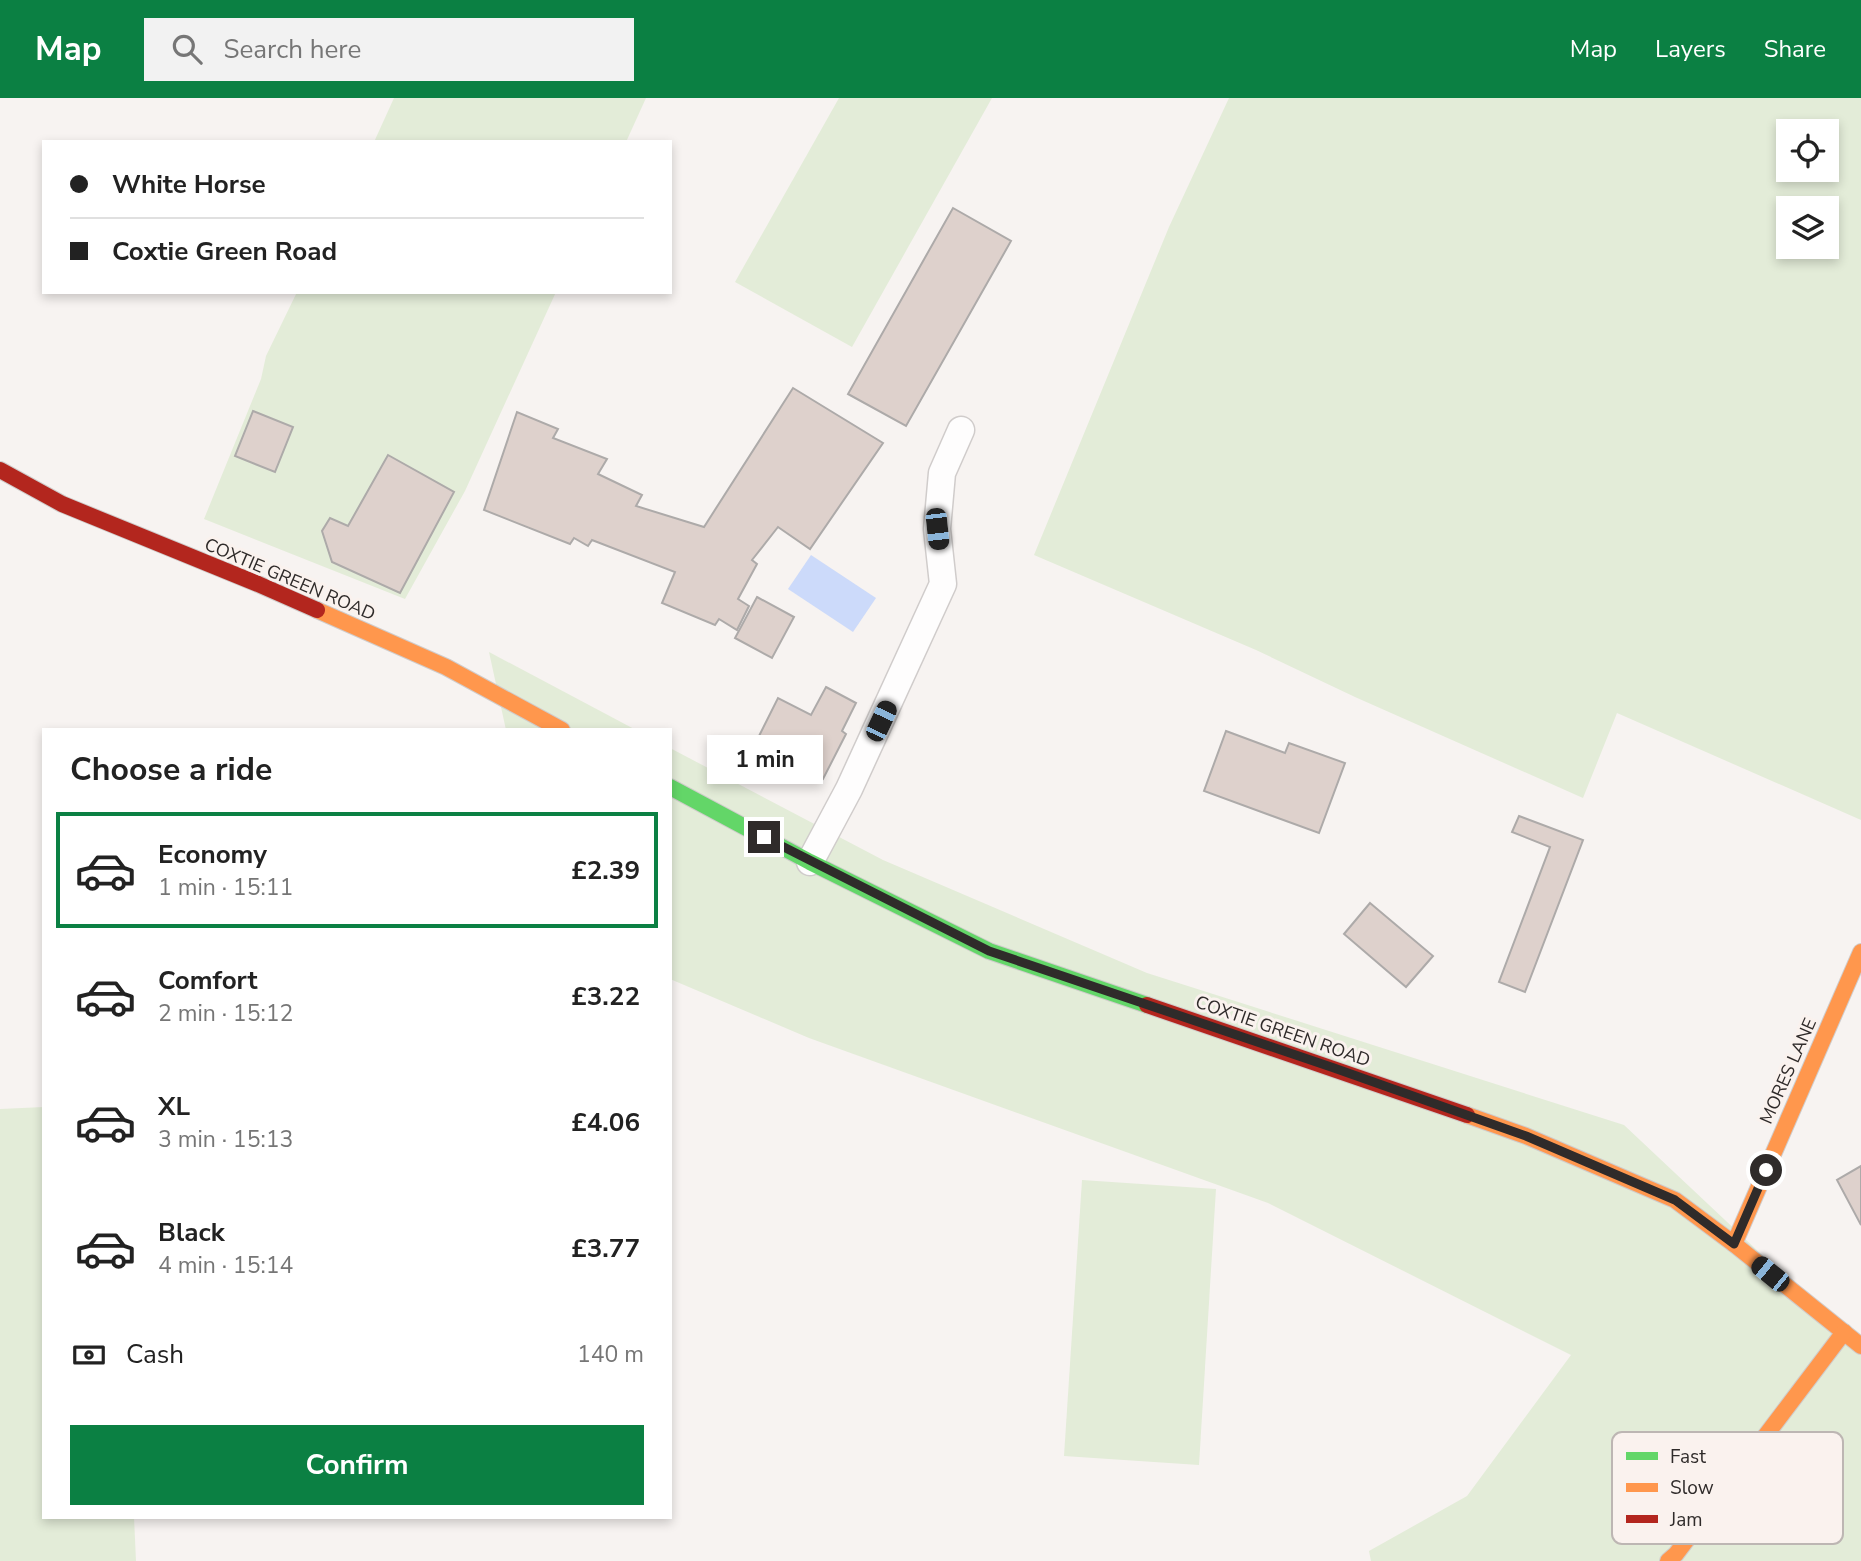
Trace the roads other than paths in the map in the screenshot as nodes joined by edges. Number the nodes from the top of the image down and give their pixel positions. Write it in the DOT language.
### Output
graph roads {
  1 [pos="961,430"];
  2 [pos="0,470"];
  3 [pos="558,728"];
  4 [pos="672,788"];
  5 [pos="810,862"];
  6 [pos="1861,952"];
  7 [pos="1734,1244"];
  8 [pos="1844,1332"];
  9 [pos="1861,1346"];
  10 [pos="1768,1432"];
  11 [pos="1684,1544"];
  12 [pos="1668,1561"];
  1 -- 5 [label="lane"];
  2 -- 3 [label="street, COXTIE GREEN ROAD"];
  4 -- 5 [label="street, COXTIE GREEN ROAD"];
  5 -- 7 [label="street, COXTIE GREEN ROAD"];
  6 -- 7 [label="street, MORES LANE"];
  7 -- 8 [label="street, COXTIE GREEN ROAD"];
  8 -- 9 [label="street, COXTIE GREEN ROAD"];
  8 -- 10 [label="street"];
  11 -- 12 [label="street"];
}
